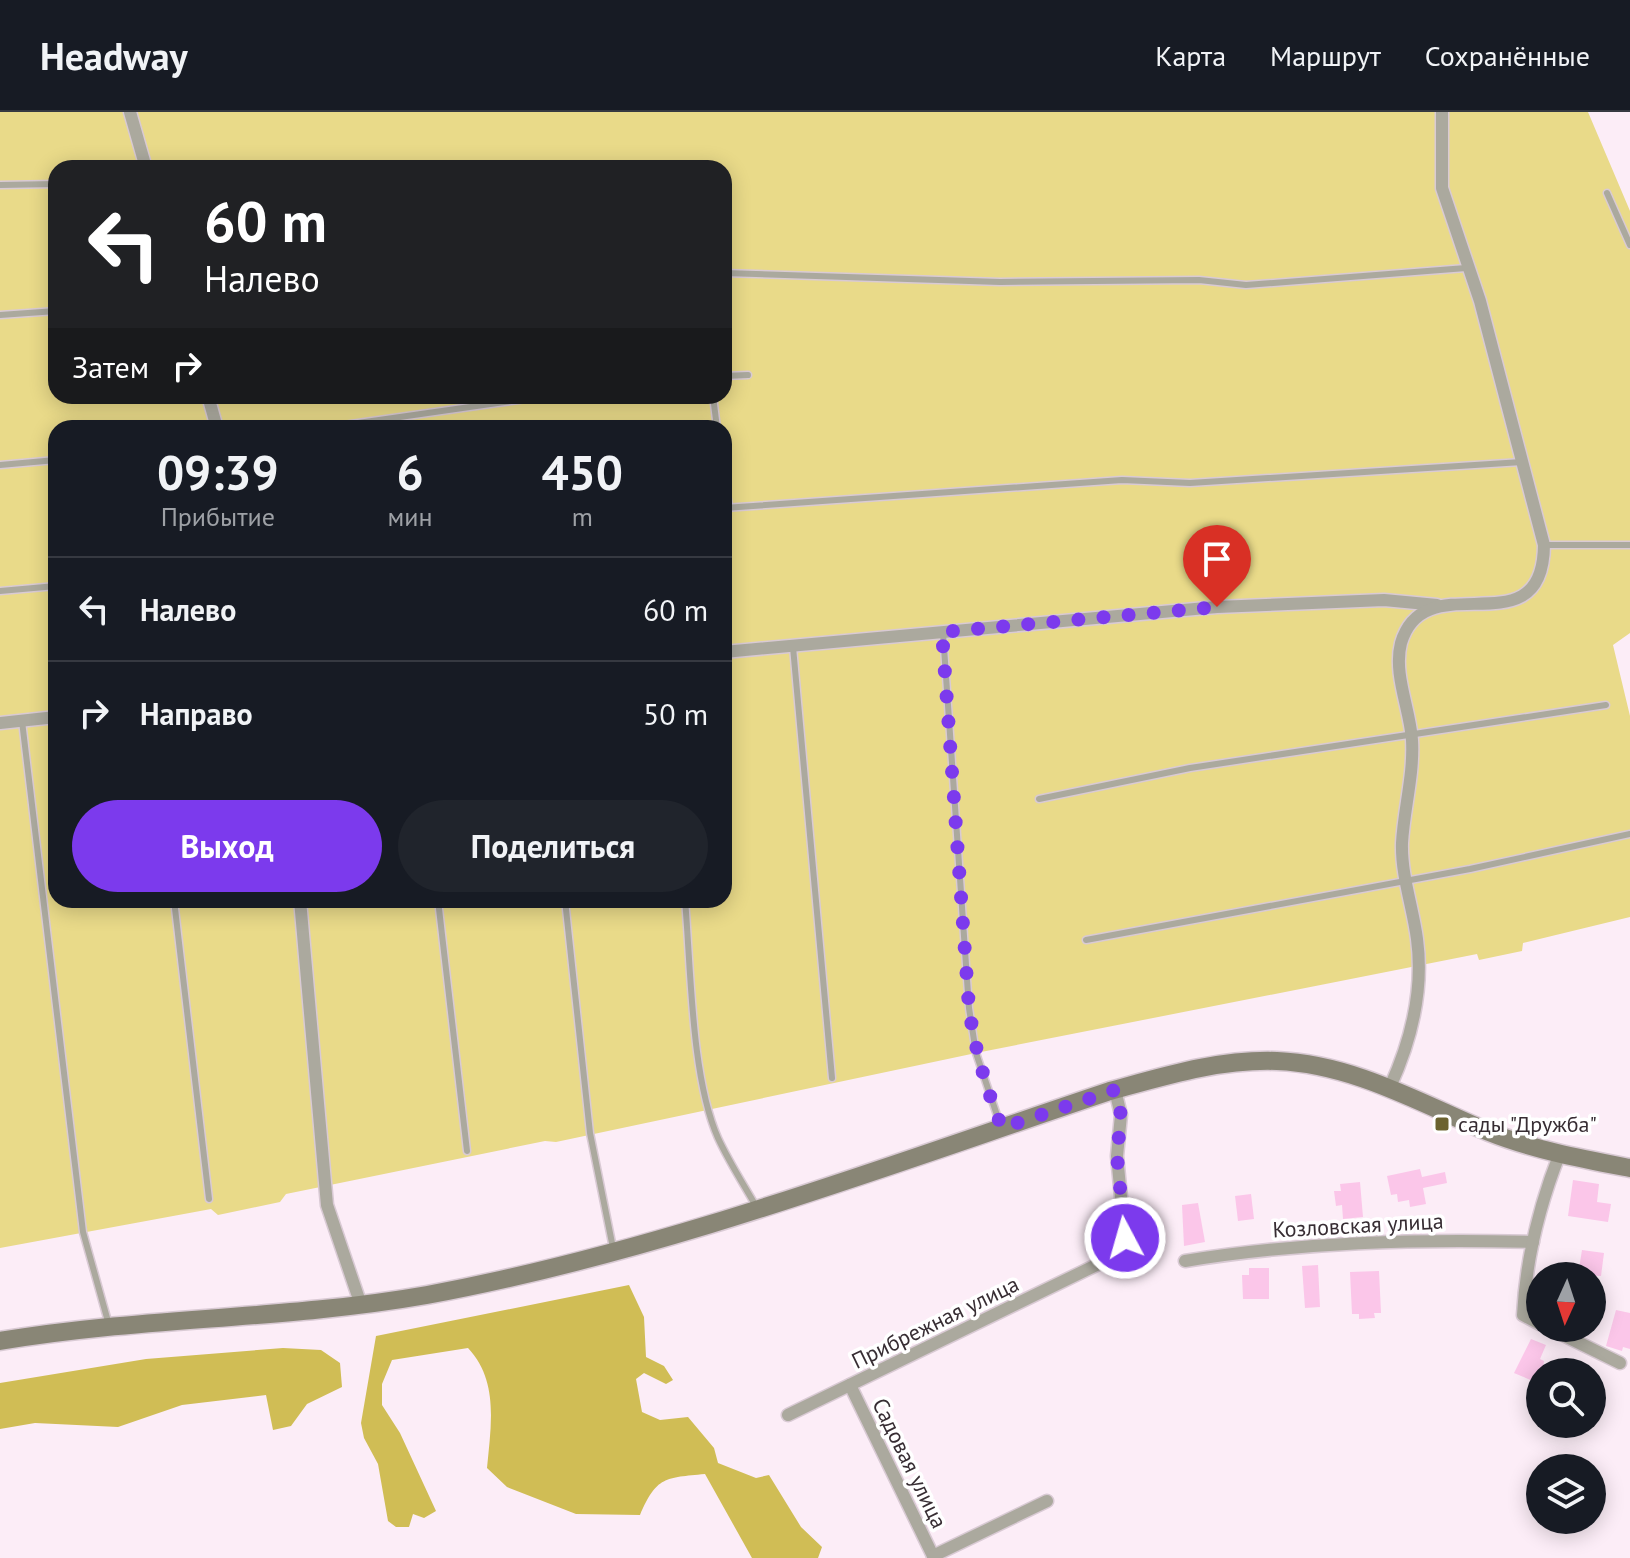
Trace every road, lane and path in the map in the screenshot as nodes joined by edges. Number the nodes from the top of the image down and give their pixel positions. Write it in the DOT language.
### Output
graph roads {
  1 [pos="130,112"];
  2 [pos="1442,112"];
  3 [pos="144,160"];
  4 [pos="48,184"];
  5 [pos="0,185"];
  6 [pos="1607,193"];
  7 [pos="1630,245"];
  8 [pos="1466,268"];
  9 [pos="732,273"];
  10 [pos="48,312"];
  11 [pos="0,315"];
  12 [pos="748,375"];
  13 [pos="732,376"];
  14 [pos="491,404"];
  15 [pos="379,420"];
  16 [pos="48,461"];
  17 [pos="1522,462"];
  18 [pos="0,465"];
  19 [pos="732,508"];
  20 [pos="1544,545"];
  21 [pos="1630,545"];
  22 [pos="48,587"];
  23 [pos="0,591"];
  24 [pos="1437,605"];
  25 [pos="942,632"];
  26 [pos="792,645"];
  27 [pos="732,651"];
  28 [pos="1606,705"];
  29 [pos="48,718"];
  30 [pos="22,721"];
  31 [pos="0,723"];
  32 [pos="1412,735"];
  33 [pos="1039,799"];
  34 [pos="1630,834"];
  35 [pos="1406,881"];
  36 [pos="175,908"];
  37 [pos="301,908"];
  38 [pos="439,908"];
  39 [pos="566,908"];
  40 [pos="686,908"];
  41 [pos="1086,940"];
  42 [pos="832,1078"];
  43 [pos="1390,1087"];
  44 [pos="1115,1090"];
  45 [pos="1002,1128"];
  46 [pos="467,1151"];
  47 [pos="1560,1153"];
  48 [pos="1630,1168"];
  49 [pos="209,1199"];
  50 [pos="757,1208"];
  51 [pos="1533,1242"];
  52 [pos="614,1251"];
  53 [pos="1185,1261"];
  54 [pos="361,1305"];
  55 [pos="1526,1317"];
  56 [pos="109,1325"];
  57 [pos="0,1341"];
  58 [pos="1577,1342"];
  59 [pos="1620,1363"];
  60 [pos="850,1385"];
  61 [pos="788,1415"];
  62 [pos="1047,1501"];
  63 [pos="934,1557"];
  1 -- 3 [label="street"];
  2 -- 8 [label="street"];
  4 -- 5 [label="lane"];
  6 -- 7 [label="lane"];
  8 -- 9 [label="lane"];
  8 -- 17 [label="street"];
  10 -- 11 [label="lane"];
  12 -- 13 [label="lane"];
  14 -- 15 [label="lane"];
  16 -- 18 [label="lane"];
  17 -- 19 [label="lane"];
  17 -- 20 [label="street"];
  20 -- 21 [label="lane"];
  20 -- 24 [label="street"];
  22 -- 23 [label="lane"];
  24 -- 25 [label="street"];
  24 -- 32 [label="street"];
  25 -- 26 [label="street"];
  25 -- 45 [label="lane"];
  26 -- 27 [label="street"];
  26 -- 42 [label="lane"];
  28 -- 32 [label="lane"];
  29 -- 30 [label="street"];
  30 -- 31 [label="street"];
  30 -- 56 [label="lane"];
  32 -- 33 [label="lane"];
  32 -- 35 [label="street"];
  34 -- 35 [label="lane"];
  35 -- 41 [label="lane"];
  35 -- 43 [label="street"];
  36 -- 49 [label="lane"];
  37 -- 54 [label="street"];
  38 -- 46 [label="lane"];
  39 -- 52 [label="lane"];
  40 -- 50 [label="lane"];
  43 -- 44 [label="main road"];
  43 -- 47 [label="main road"];
  44 -- 45 [label="main road"];
  44 -- 60 [label="street, Прибрежная улица"];
  45 -- 50 [label="main road"];
  47 -- 48 [label="main road"];
  47 -- 51 [label="street"];
  50 -- 52 [label="main road"];
  51 -- 53 [label="street, Козловская улица"];
  51 -- 55 [label="street"];
  52 -- 54 [label="main road"];
  54 -- 56 [label="main road"];
  56 -- 57 [label="main road"];
  58 -- 59 [label="street"];
  60 -- 61 [label="street, Прибрежная улица"];
  60 -- 63 [label="street, Садовая улица"];
  62 -- 63 [label="street"];
}
